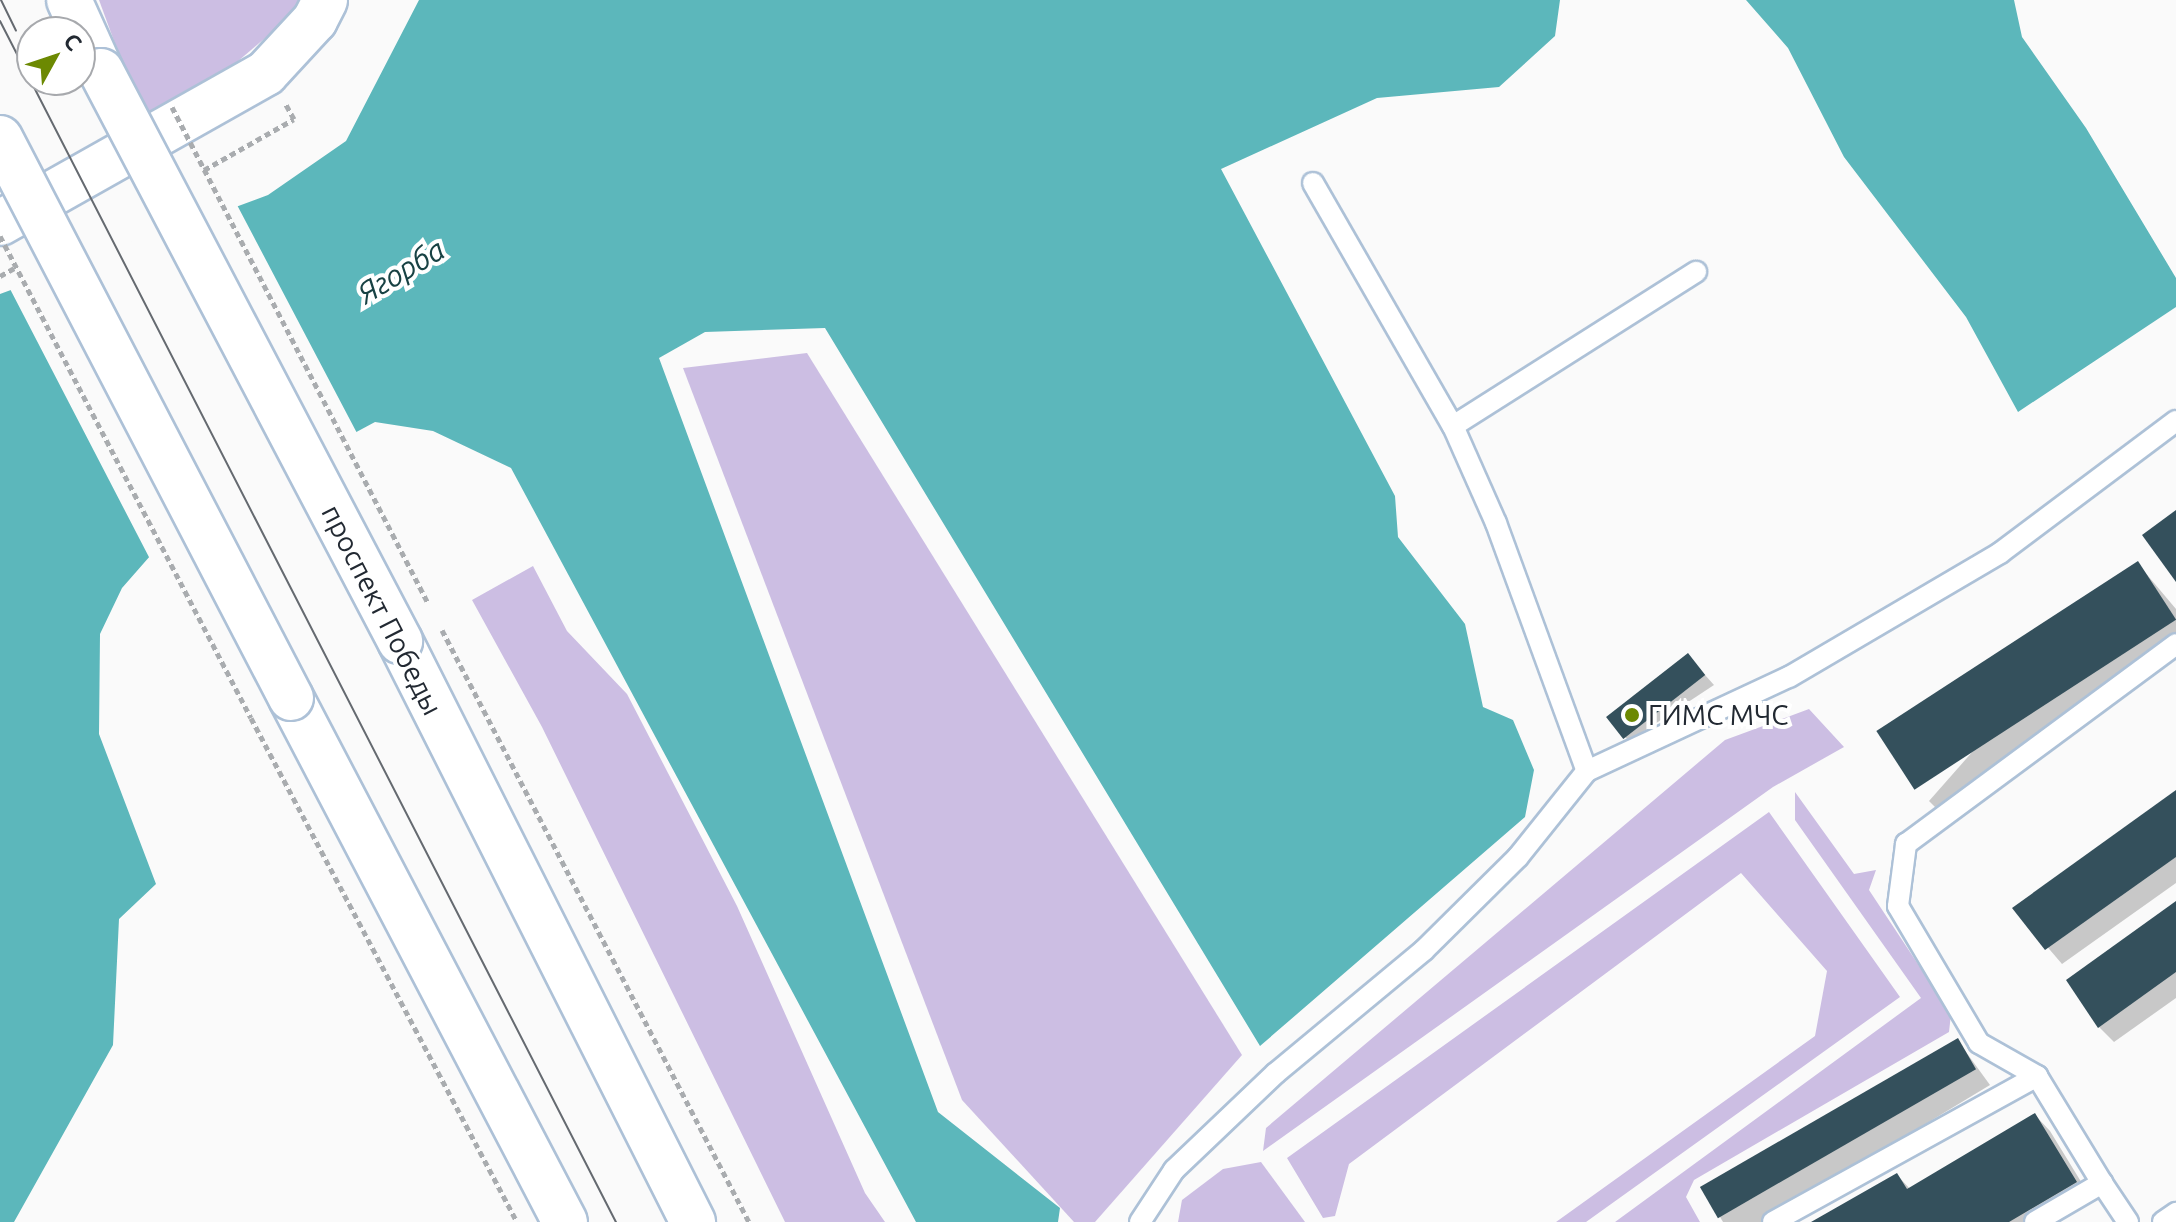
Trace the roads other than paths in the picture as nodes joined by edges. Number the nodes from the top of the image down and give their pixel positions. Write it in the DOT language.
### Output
graph roads {
  1 [pos="69,0"];
  2 [pos="325,0"];
  3 [pos="0,138"];
  4 [pos="1313,183"];
  5 [pos="0,223"];
  6 [pos="1696,272"];
  7 [pos="2176,421"];
  8 [pos="1453,426"];
  9 [pos="2176,644"];
  10 [pos="1587,771"];
  11 [pos="2037,1076"];
  12 [pos="2102,1183"];
  13 [pos="2176,1213"];
  14 [pos="565,1222"];
  15 [pos="693,1222"];
  16 [pos="1140,1222"];
  17 [pos="1773,1222"];
  18 [pos="2035,1222"];
  19 [pos="2128,1222"];
  20 [pos="2163,1222"];
  1 -- 15 [label="main road, проспект Победы, bridge"];
  2 -- 5 [label="main road"];
  3 -- 14 [label="main road, bridge"];
  4 -- 8 [label="lane"];
  6 -- 8 [label="lane"];
  7 -- 10 [label="lane"];
  8 -- 10 [label="lane"];
  9 -- 11 [label="lane"];
  10 -- 16 [label="lane"];
  11 -- 12 [label="lane"];
  11 -- 17 [label="lane"];
  12 -- 18 [label="lane"];
  12 -- 19 [label="lane"];
  13 -- 20 [label="lane"];
}
